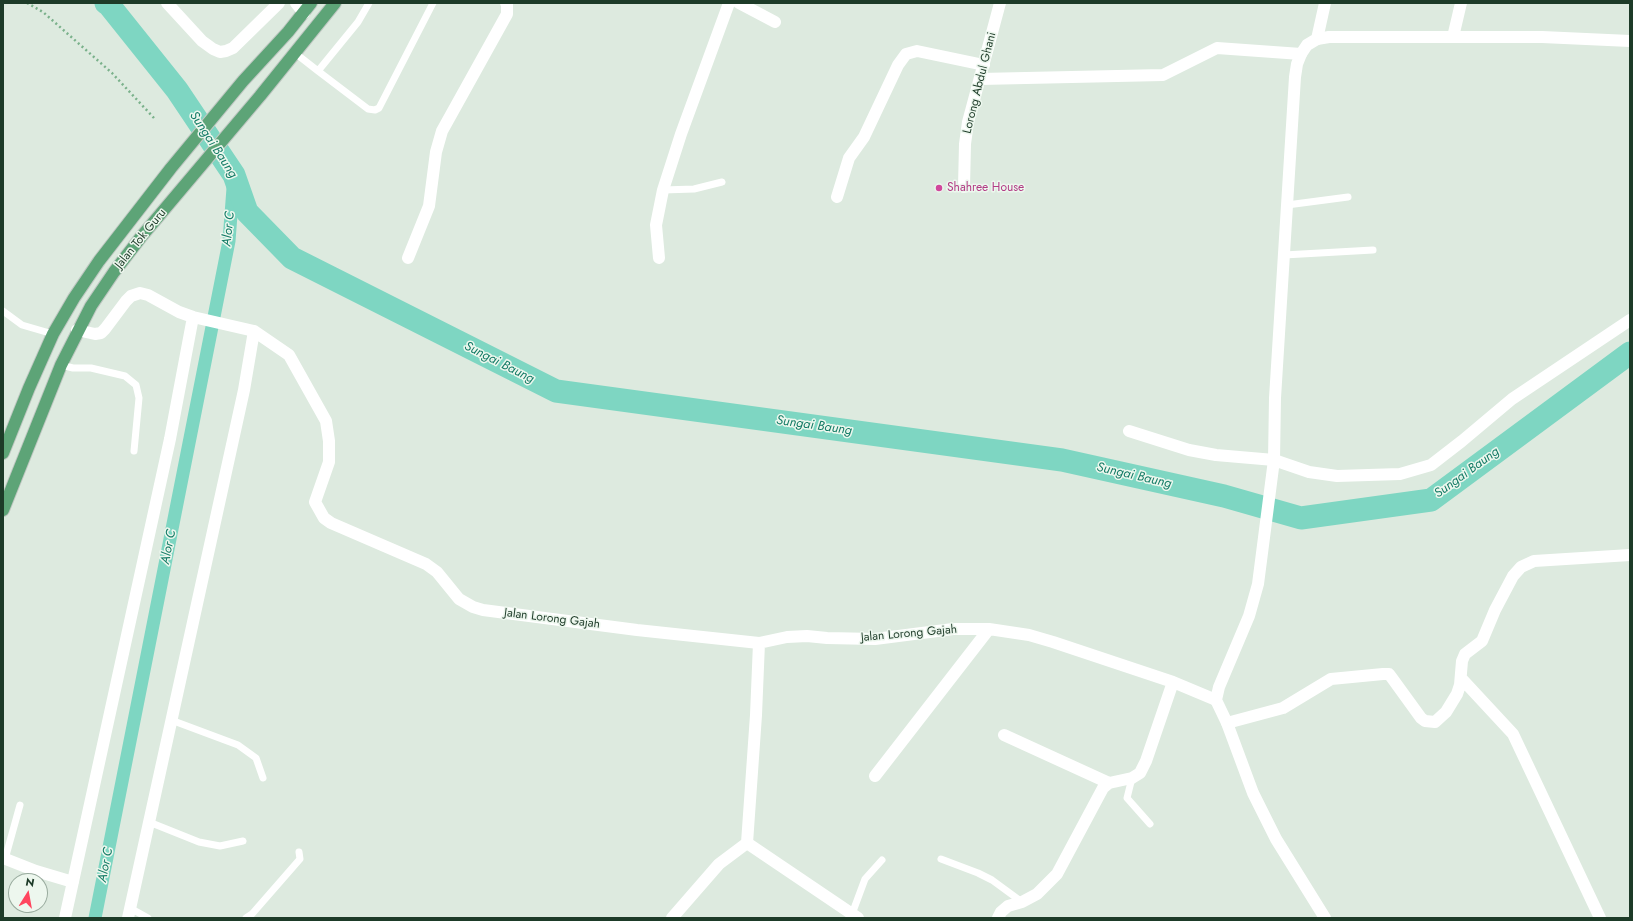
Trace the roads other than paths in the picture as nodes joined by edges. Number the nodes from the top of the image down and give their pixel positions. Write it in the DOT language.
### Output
graph roads {
  1 [pos="167,3"];
  2 [pos="279,3"];
  3 [pos="296,3"];
  4 [pos="335,3"];
  5 [pos="369,3"];
  6 [pos="434,3"];
  7 [pos="506,3"];
  8 [pos="729,3"];
  9 [pos="739,3"];
  10 [pos="1000,3"];
  11 [pos="1325,3"];
  12 [pos="1461,3"];
  13 [pos="308,8"];
  14 [pos="775,22"];
  15 [pos="1453,37"];
  16 [pos="1317,39"];
  17 [pos="1630,40"];
  18 [pos="295,53"];
  19 [pos="1301,54"];
  20 [pos="984,65"];
  21 [pos="318,70"];
  22 [pos="980,79"];
  23 [pos="722,182"];
  24 [pos="964,187"];
  25 [pos="663,190"];
  26 [pos="836,196"];
  27 [pos="1348,197"];
  28 [pos="1287,205"];
  29 [pos="1373,250"];
  30 [pos="1284,255"];
  31 [pos="408,258"];
  32 [pos="659,258"];
  33 [pos="3,310"];
  34 [pos="197,318"];
  35 [pos="1630,320"];
  36 [pos="77,330"];
  37 [pos="254,331"];
  38 [pos="54,334"];
  39 [pos="61,365"];
  40 [pos="1129,431"];
  41 [pos="134,452"];
  42 [pos="3,453"];
  43 [pos="1274,461"];
  44 [pos="3,510"];
  45 [pos="1630,554"];
  46 [pos="989,629"];
  47 [pos="759,643"];
  48 [pos="1461,678"];
  49 [pos="1173,682"];
  50 [pos="1216,700"];
  51 [pos="171,720"];
  52 [pos="1227,723"];
  53 [pos="1004,735"];
  54 [pos="875,776"];
  55 [pos="263,778"];
  56 [pos="1132,778"];
  57 [pos="1109,783"];
  58 [pos="20,805"];
  59 [pos="149,822"];
  60 [pos="1150,824"];
  61 [pos="243,841"];
  62 [pos="747,843"];
  63 [pos="299,852"];
  64 [pos="4,858"];
  65 [pos="941,859"];
  66 [pos="882,860"];
  67 [pos="73,882"];
  68 [pos="1022,902"];
  69 [pos="129,913"];
  70 [pos="855,916"];
  71 [pos="65,918"];
  72 [pos="148,918"];
  73 [pos="246,918"];
  74 [pos="672,918"];
  75 [pos="998,918"];
  76 [pos="1325,918"];
  77 [pos="1600,918"];
  1 -- 2 [label="street"];
  3 -- 13 [label="street"];
  4 -- 18 [label="main road, Jalan Tok Guru"];
  5 -- 21 [label="lane"];
  6 -- 21 [label="lane"];
  7 -- 31 [label="street"];
  8 -- 25 [label="street"];
  9 -- 14 [label="street"];
  10 -- 20 [label="street, Lorong Abdul Ghani"];
  11 -- 16 [label="street"];
  12 -- 15 [label="street"];
  13 -- 38 [label="main road, Jalan Tok Guru"];
  15 -- 16 [label="street"];
  15 -- 17 [label="street"];
  16 -- 19 [label="street"];
  18 -- 21 [label="lane"];
  18 -- 36 [label="main road, Jalan Tok Guru"];
  19 -- 22 [label="street"];
  19 -- 28 [label="street"];
  20 -- 22 [label="street, Lorong Abdul Ghani"];
  20 -- 26 [label="street"];
  22 -- 24 [label="street, Lorong Abdul Ghani"];
  23 -- 25 [label="lane"];
  25 -- 32 [label="street"];
  27 -- 28 [label="lane"];
  28 -- 30 [label="street"];
  29 -- 30 [label="lane"];
  30 -- 43 [label="street"];
  33 -- 38 [label="lane"];
  34 -- 36 [label="street, Jalan Lorong Gajah"];
  34 -- 37 [label="street, Jalan Lorong Gajah"];
  34 -- 67 [label="street"];
  35 -- 43 [label="street"];
  36 -- 39 [label="main road, Jalan Tok Guru"];
  37 -- 47 [label="street, Jalan Lorong Gajah"];
  37 -- 51 [label="street"];
  38 -- 42 [label="main road, Jalan Tok Guru"];
  39 -- 41 [label="lane"];
  39 -- 44 [label="main road, Jalan Tok Guru"];
  40 -- 43 [label="street"];
  43 -- 50 [label="street"];
  45 -- 48 [label="street"];
  46 -- 47 [label="street, Jalan Lorong Gajah"];
  46 -- 49 [label="street, Jalan Lorong Gajah"];
  46 -- 54 [label="street"];
  47 -- 62 [label="street"];
  48 -- 52 [label="street"];
  48 -- 77 [label="street"];
  49 -- 50 [label="street, Jalan Lorong Gajah"];
  49 -- 56 [label="street"];
  50 -- 52 [label="street"];
  51 -- 55 [label="lane"];
  51 -- 59 [label="street"];
  52 -- 76 [label="street"];
  53 -- 57 [label="street"];
  56 -- 57 [label="street"];
  56 -- 60 [label="lane"];
  57 -- 68 [label="street"];
  58 -- 64 [label="lane"];
  59 -- 61 [label="lane"];
  59 -- 69 [label="street"];
  62 -- 70 [label="street"];
  62 -- 74 [label="street"];
  63 -- 73 [label="lane"];
  64 -- 67 [label="street"];
  65 -- 68 [label="lane"];
  66 -- 70 [label="lane"];
  67 -- 71 [label="street"];
  68 -- 75 [label="street"];
  69 -- 72 [label="lane"];
}
